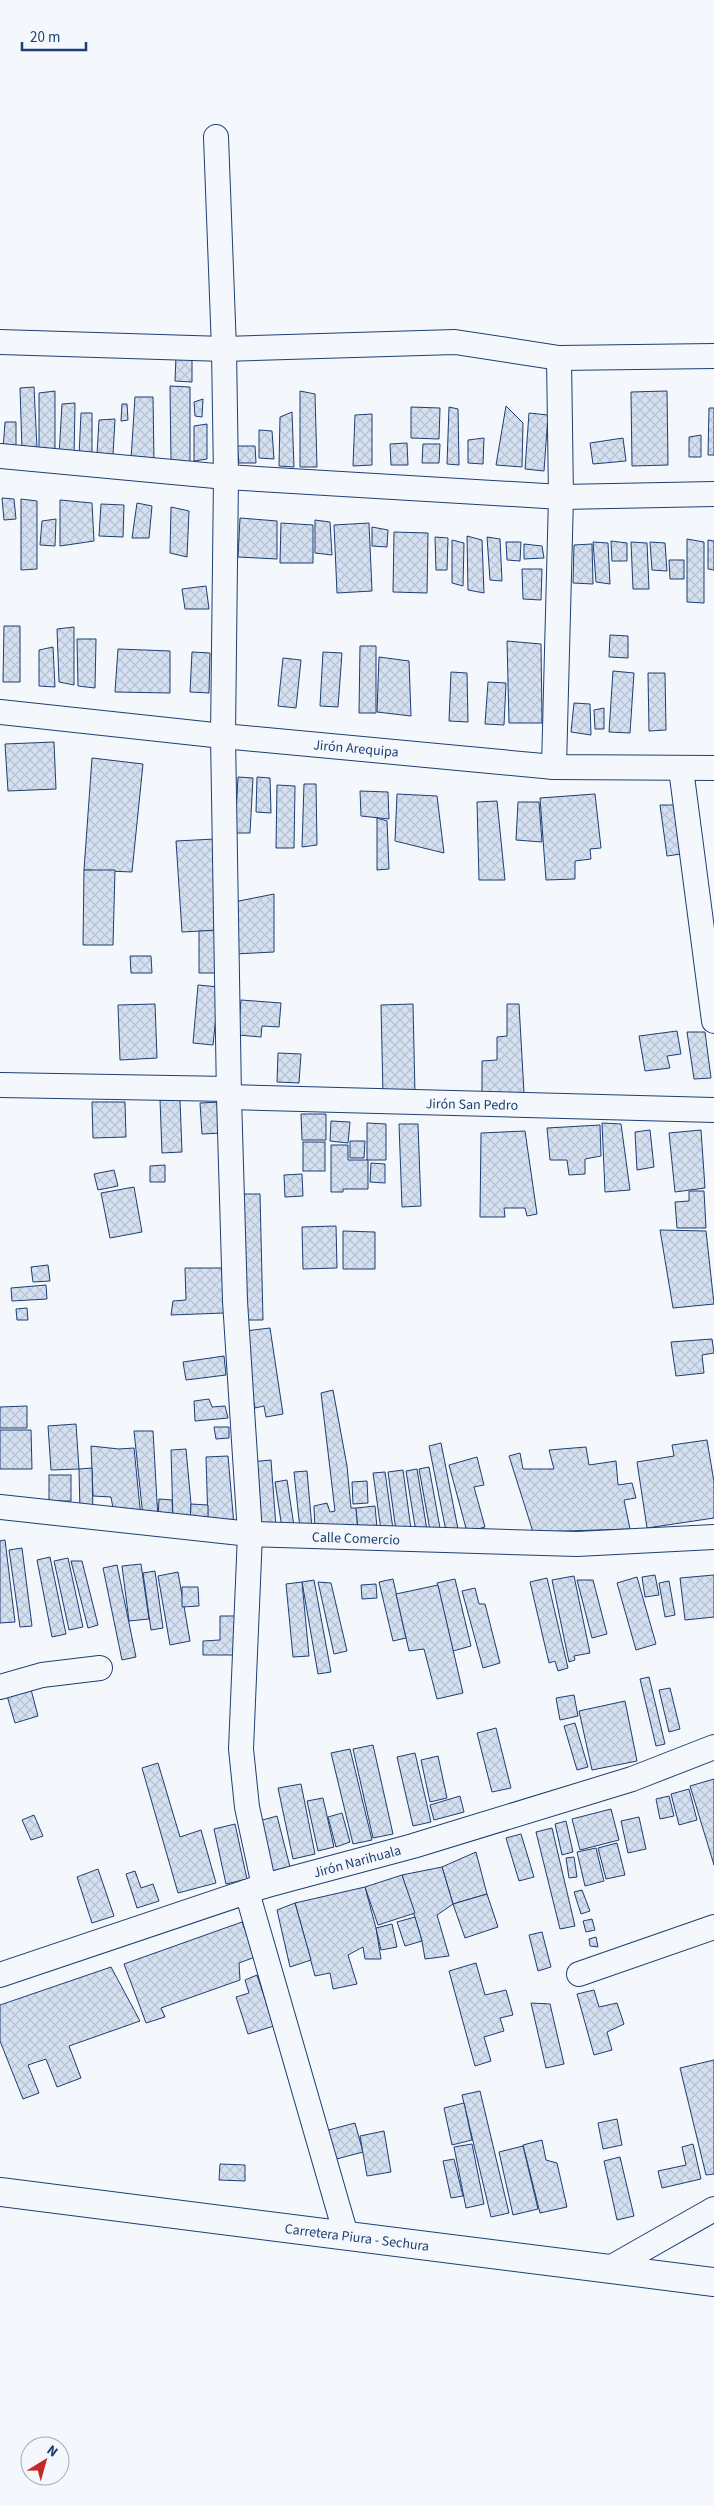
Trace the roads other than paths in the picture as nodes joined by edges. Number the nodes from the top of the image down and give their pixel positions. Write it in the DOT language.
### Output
graph roads {
  1 [pos="216,137"];
  2 [pos="0,342"];
  3 [pos="224,349"];
  4 [pos="714,356"];
  5 [pos="559,358"];
  6 [pos="0,456"];
  7 [pos="226,477"];
  8 [pos="714,494"];
  9 [pos="561,497"];
  10 [pos="0,712"];
  11 [pos="223,736"];
  12 [pos="554,767"];
  13 [pos="714,768"];
  14 [pos="681,769"];
  15 [pos="714,1021"];
  16 [pos="0,1085"];
  17 [pos="229,1093"];
  18 [pos="714,1110"];
  19 [pos="0,1507"];
  20 [pos="250,1534"];
  21 [pos="714,1537"];
  22 [pos="100,1668"];
  23 [pos="0,1686"];
  24 [pos="714,1747"];
  25 [pos="255,1889"];
  26 [pos="714,1927"];
  27 [pos="578,1974"];
  28 [pos="0,1975"];
  29 [pos="0,2192"];
  30 [pos="714,2209"];
  31 [pos="346,2235"];
  32 [pos="610,2268"];
  33 [pos="714,2282"];
  1 -- 3 [label="street"];
  2 -- 3 [label="street"];
  3 -- 5 [label="street"];
  3 -- 7 [label="street"];
  4 -- 5 [label="street"];
  5 -- 9 [label="street"];
  6 -- 7 [label="street"];
  7 -- 9 [label="street"];
  7 -- 11 [label="street"];
  8 -- 9 [label="street"];
  9 -- 12 [label="street"];
  10 -- 11 [label="street, Jirón Arequipa"];
  11 -- 12 [label="street, Jirón Arequipa"];
  11 -- 17 [label="street"];
  12 -- 14 [label="street, Jirón Arequipa"];
  13 -- 14 [label="street, Jirón Arequipa"];
  14 -- 15 [label="street"];
  16 -- 17 [label="street, Jirón San Pedro"];
  17 -- 18 [label="street, Jirón San Pedro"];
  17 -- 20 [label="street"];
  19 -- 20 [label="street, Calle Comercio"];
  20 -- 21 [label="street, Calle Comercio"];
  20 -- 25 [label="street"];
  22 -- 23 [label="street"];
  24 -- 25 [label="street, Jirón Narihuala"];
  25 -- 28 [label="street, Jirón Narihuala"];
  25 -- 31 [label="street"];
  26 -- 27 [label="street"];
  29 -- 31 [label="main road, Carretera Piura - Sechura"];
  30 -- 32 [label="street"];
  31 -- 32 [label="main road, Carretera Piura - Sechura"];
  32 -- 33 [label="main road, Carretera Piura - Sechura"];
}
